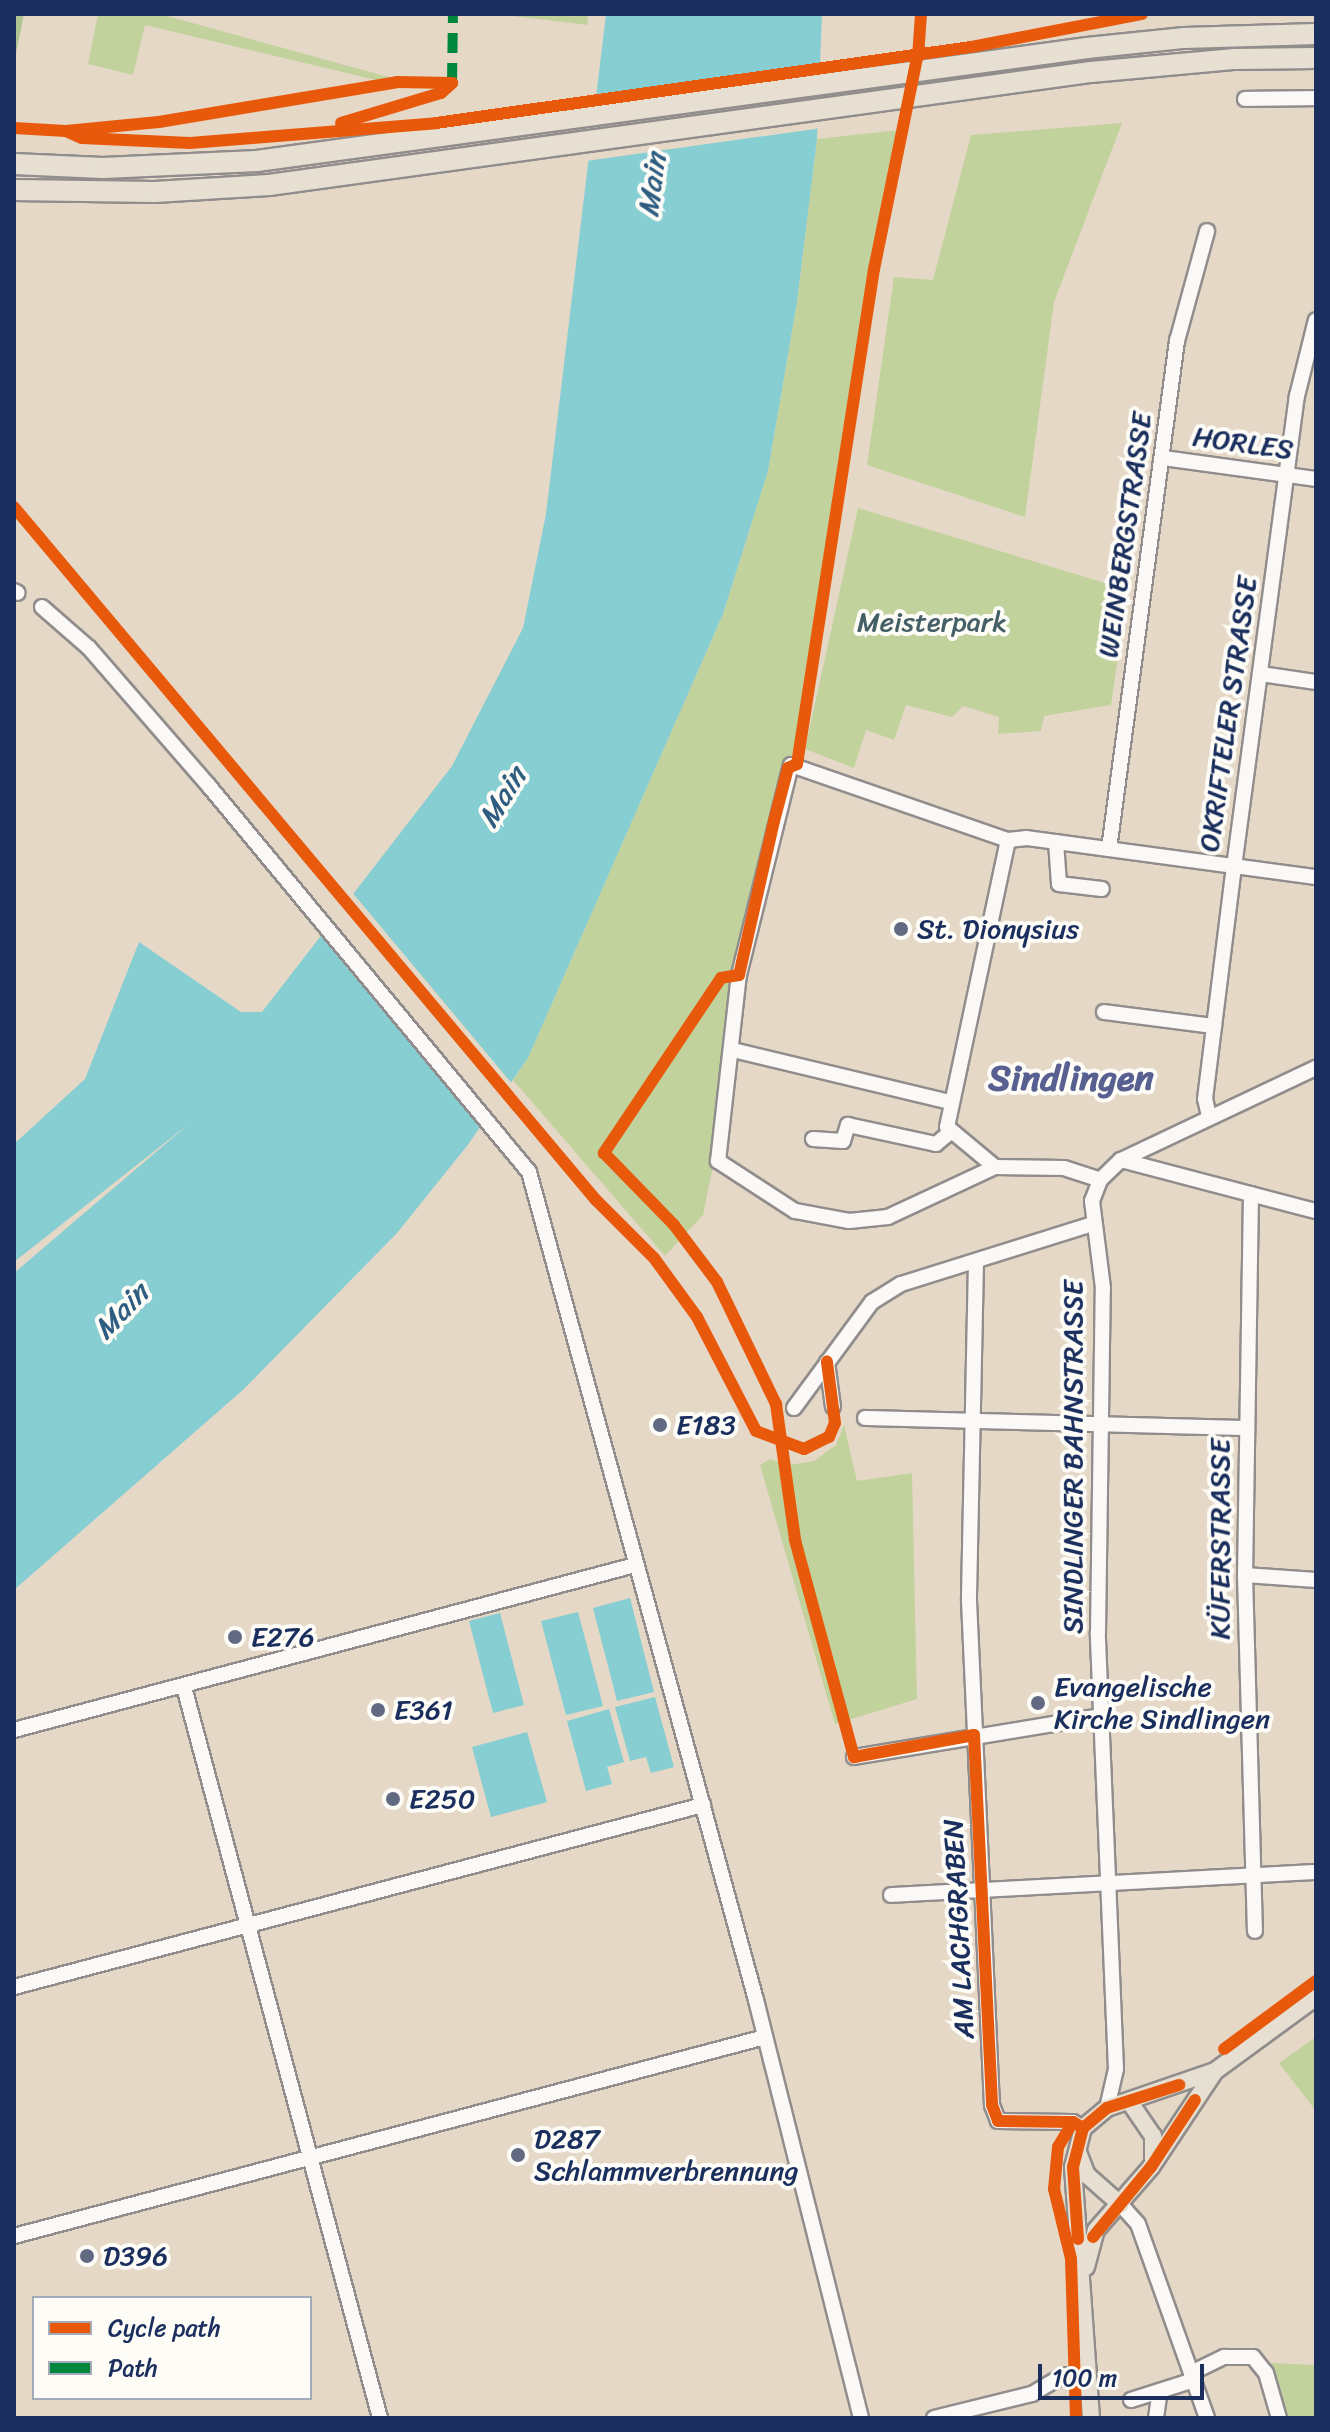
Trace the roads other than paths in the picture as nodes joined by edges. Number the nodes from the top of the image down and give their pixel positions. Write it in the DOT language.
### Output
graph roads {
  1 [pos="1316,34"];
  2 [pos="1316,58"];
  3 [pos="1316,98"];
  4 [pos="1245,99"];
  5 [pos="14,164"];
  6 [pos="14,190"];
  7 [pos="1207,231"];
  8 [pos="1316,320"];
  9 [pos="1163,458"];
  10 [pos="1287,475"];
  11 [pos="1316,479"];
  12 [pos="42,607"];
  13 [pos="1261,674"];
  14 [pos="1316,682"];
  15 [pos="1008,840"];
  16 [pos="1056,842"];
  17 [pos="1109,849"];
  18 [pos="1234,866"];
  19 [pos="1316,877"];
  20 [pos="1102,889"];
  21 [pos="1104,1012"];
  22 [pos="1214,1026"];
  23 [pos="733,1050"];
  24 [pos="1316,1068"];
  25 [pos="950,1102"];
  26 [pos="1209,1116"];
  27 [pos="949,1133"];
  28 [pos="813,1139"];
  29 [pos="1121,1160"];
  30 [pos="995,1167"];
  31 [pos="1100,1180"];
  32 [pos="1251,1194"];
  33 [pos="1316,1211"];
  34 [pos="1092,1224"];
  35 [pos="976,1262"];
  36 [pos="827,1362"];
  37 [pos="833,1407"];
  38 [pos="794,1408"];
  39 [pos="865,1418"];
  40 [pos="972,1421"];
  41 [pos="1101,1425"];
  42 [pos="1245,1428"];
  43 [pos="635,1565"];
  44 [pos="1245,1575"];
  45 [pos="1316,1580"];
  46 [pos="184,1687"];
  47 [pos="1101,1716"];
  48 [pos="14,1730"];
  49 [pos="974,1735"];
  50 [pos="854,1757"];
  51 [pos="703,1805"];
  52 [pos="1316,1872"];
  53 [pos="1254,1879"];
  54 [pos="1109,1885"];
  55 [pos="982,1892"];
  56 [pos="891,1895"];
  57 [pos="248,1926"];
  58 [pos="1255,1931"];
  59 [pos="14,1987"];
  60 [pos="1316,1997"];
  61 [pos="765,2037"];
  62 [pos="1215,2071"];
  63 [pos="1116,2074"];
  64 [pos="1129,2101"];
  65 [pos="1104,2110"];
  66 [pos="1145,2122"];
  67 [pos="1083,2128"];
  68 [pos="1077,2146"];
  69 [pos="309,2158"];
  70 [pos="1147,2173"];
  71 [pos="1094,2182"];
  72 [pos="1121,2205"];
  73 [pos="14,2236"];
  74 [pos="1083,2300"];
  75 [pos="1064,2375"];
  76 [pos="1193,2377"];
  77 [pos="1160,2391"];
  78 [pos="1131,2400"];
  79 [pos="380,2418"];
  80 [pos="861,2418"];
  81 [pos="934,2418"];
  82 [pos="1091,2418"];
  83 [pos="1156,2418"];
  84 [pos="1207,2418"];
  85 [pos="1279,2418"];
  1 -- 5 [label="highway"];
  2 -- 6 [label="highway"];
  3 -- 4 [label="street"];
  7 -- 9 [label="street, WEINBERGSTRASSE"];
  8 -- 10 [label="street, OKRIFTELER STRASSE"];
  9 -- 10 [label="street, HORLES"];
  9 -- 17 [label="street, WEINBERGSTRASSE"];
  10 -- 11 [label="street, HORLES"];
  10 -- 13 [label="street, OKRIFTELER STRASSE"];
  12 -- 43 [label="street"];
  13 -- 14 [label="street"];
  13 -- 18 [label="street, OKRIFTELER STRASSE"];
  15 -- 16 [label="street"];
  15 -- 23 [label="street"];
  15 -- 25 [label="street"];
  16 -- 17 [label="street"];
  16 -- 20 [label="street"];
  17 -- 18 [label="street"];
  18 -- 19 [label="street"];
  18 -- 22 [label="street, OKRIFTELER STRASSE"];
  21 -- 22 [label="street"];
  22 -- 26 [label="street, OKRIFTELER STRASSE"];
  23 -- 25 [label="street"];
  23 -- 30 [label="street"];
  24 -- 26 [label="street"];
  25 -- 27 [label="street"];
  26 -- 29 [label="street"];
  27 -- 28 [label="street"];
  27 -- 30 [label="street"];
  29 -- 31 [label="street"];
  29 -- 32 [label="street"];
  30 -- 31 [label="street"];
  31 -- 34 [label="street"];
  32 -- 33 [label="street"];
  32 -- 42 [label="street, KÜFERSTRASSE"];
  34 -- 35 [label="street"];
  34 -- 41 [label="street, SINDLINGER BAHNSTRASSE"];
  35 -- 36 [label="street"];
  35 -- 40 [label="street, AM LACHGRABEN"];
  36 -- 37 [label="street"];
  36 -- 38 [label="street"];
  39 -- 40 [label="street"];
  40 -- 41 [label="street"];
  40 -- 49 [label="street, AM LACHGRABEN"];
  41 -- 42 [label="street"];
  41 -- 47 [label="street, SINDLINGER BAHNSTRASSE"];
  42 -- 44 [label="street, KÜFERSTRASSE"];
  43 -- 46 [label="street"];
  43 -- 51 [label="street"];
  44 -- 45 [label="street"];
  44 -- 53 [label="street, KÜFERSTRASSE"];
  46 -- 48 [label="street"];
  46 -- 57 [label="street"];
  47 -- 49 [label="street"];
  47 -- 54 [label="street, SINDLINGER BAHNSTRASSE"];
  49 -- 50 [label="street"];
  49 -- 55 [label="street, AM LACHGRABEN"];
  51 -- 57 [label="street"];
  51 -- 61 [label="street"];
  52 -- 53 [label="street"];
  53 -- 54 [label="street"];
  53 -- 58 [label="street, KÜFERSTRASSE"];
  54 -- 55 [label="street"];
  54 -- 63 [label="street, SINDLINGER BAHNSTRASSE"];
  55 -- 56 [label="street"];
  55 -- 67 [label="street, AM LACHGRABEN"];
  57 -- 59 [label="street"];
  57 -- 69 [label="street"];
  60 -- 62 [label="main road"];
  61 -- 69 [label="street"];
  61 -- 80 [label="street"];
  62 -- 64 [label="main road"];
  62 -- 70 [label="main road"];
  63 -- 64 [label="street, SINDLINGER BAHNSTRASSE"];
  63 -- 65 [label="street, SINDLINGER BAHNSTRASSE"];
  64 -- 65 [label="main road"];
  64 -- 66 [label="main road"];
  65 -- 66 [label="main road"];
  65 -- 67 [label="main road"];
  66 -- 70 [label="main road"];
  67 -- 68 [label="main road"];
  68 -- 71 [label="main road"];
  68 -- 74 [label="main road"];
  69 -- 73 [label="street"];
  69 -- 79 [label="street"];
  70 -- 71 [label="main road"];
  70 -- 72 [label="main road"];
  71 -- 72 [label="main road"];
  72 -- 74 [label="main road"];
  72 -- 76 [label="street"];
  74 -- 82 [label="main road"];
  75 -- 81 [label="street"];
  76 -- 77 [label="street"];
  76 -- 84 [label="street"];
  76 -- 85 [label="street"];
  77 -- 78 [label="street"];
  77 -- 83 [label="street"];
}
